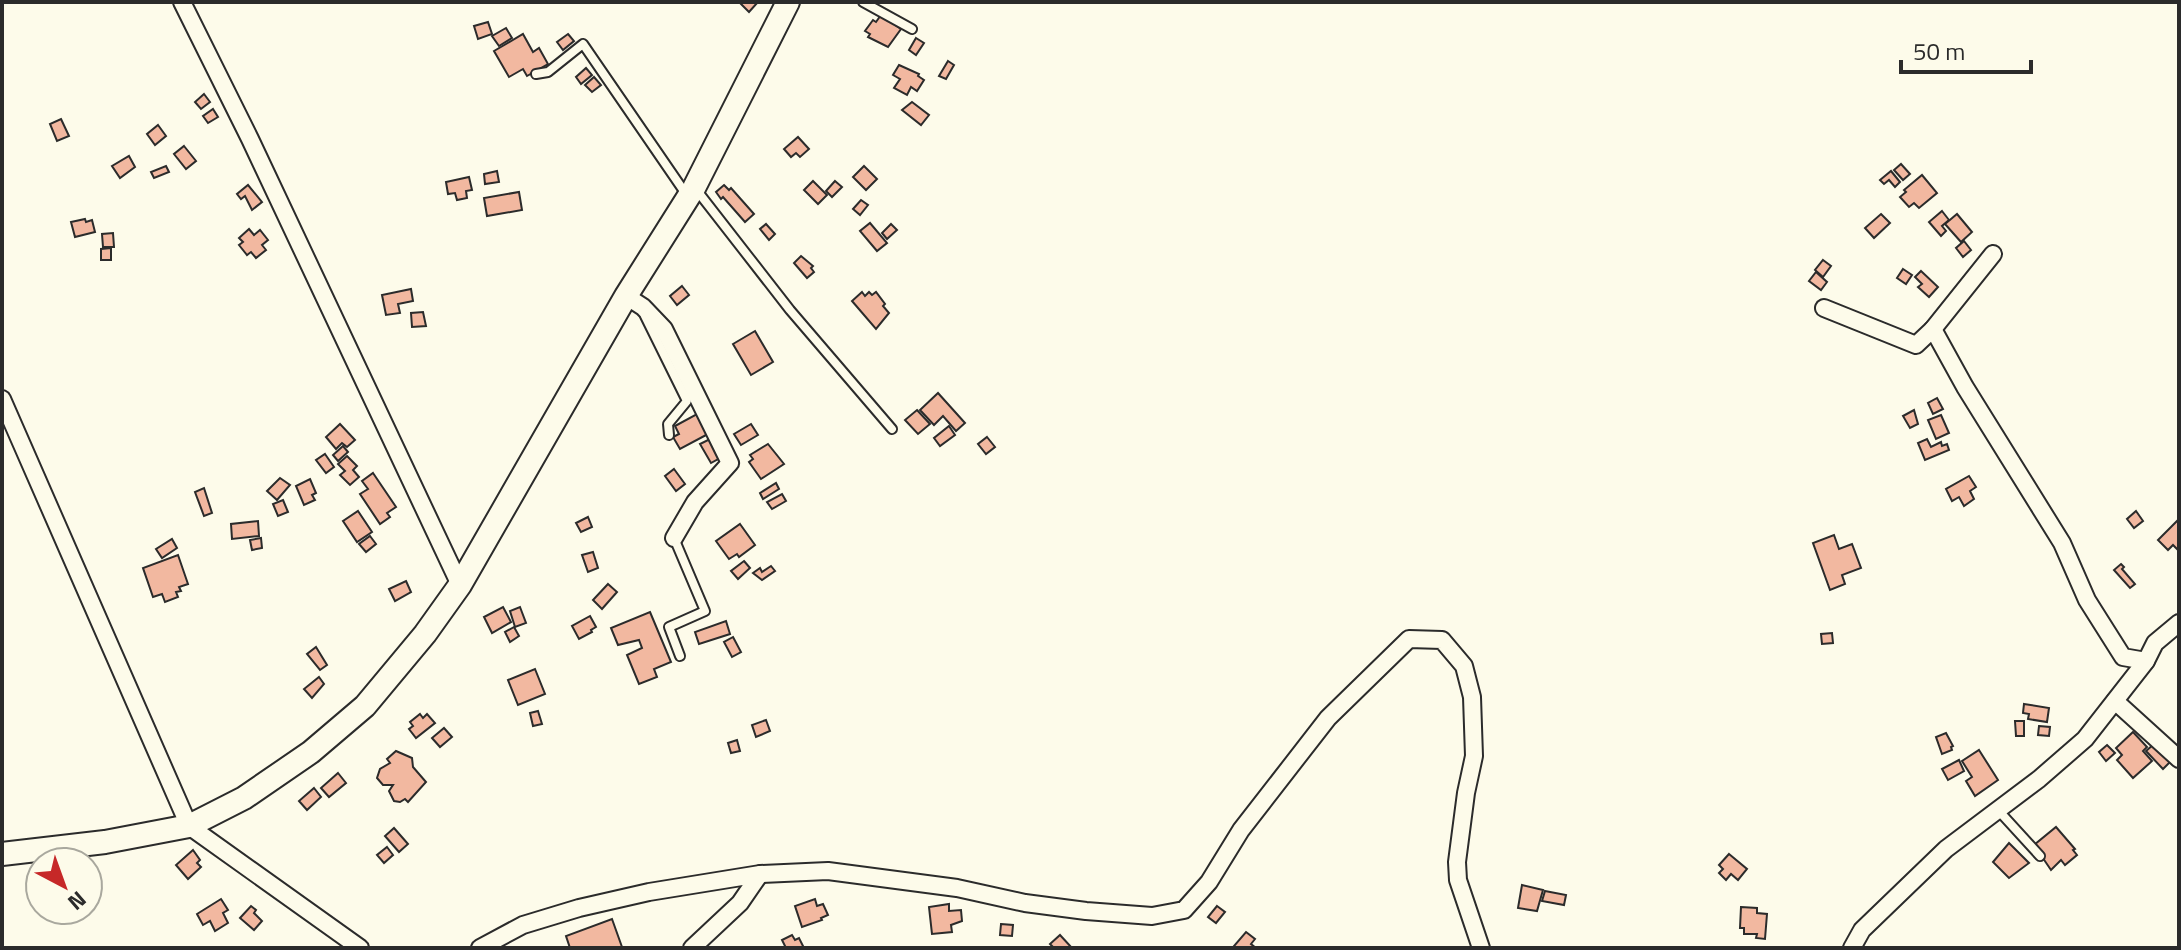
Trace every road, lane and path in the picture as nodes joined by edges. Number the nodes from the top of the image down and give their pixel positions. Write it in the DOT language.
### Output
graph roads {
  1 [pos="182,2"];
  2 [pos="788,2"];
  3 [pos="863,2"];
  4 [pos="912,29"];
  5 [pos="536,74"];
  6 [pos="691,192"];
  7 [pos="1993,254"];
  8 [pos="634,301"];
  9 [pos="1824,308"];
  10 [pos="1933,329"];
  11 [pos="2,399"];
  12 [pos="892,429"];
  13 [pos="669,435"];
  14 [pos="674,538"];
  15 [pos="460,585"];
  16 [pos="2179,623"];
  17 [pos="680,656"];
  18 [pos="2146,661"];
  19 [pos="2115,701"];
  20 [pos="2179,759"];
  21 [pos="1998,810"];
  22 [pos="189,826"];
  23 [pos="2,854"];
  24 [pos="2040,856"];
  25 [pos="760,874"];
  26 [pos="360,948"];
  27 [pos="480,948"];
  28 [pos="692,948"];
  29 [pos="1481,948"];
  30 [pos="1852,948"];
  1 -- 15 [label="street"];
  2 -- 6 [label="street"];
  3 -- 4 [label="lane"];
  5 -- 6 [label="lane"];
  6 -- 8 [label="street"];
  6 -- 12 [label="lane"];
  7 -- 10 [label="street"];
  8 -- 13 [label="lane"];
  8 -- 14 [label="street"];
  8 -- 15 [label="street"];
  9 -- 10 [label="street"];
  10 -- 18 [label="street"];
  11 -- 22 [label="street"];
  14 -- 17 [label="lane"];
  15 -- 22 [label="street"];
  16 -- 18 [label="street"];
  18 -- 19 [label="street"];
  19 -- 20 [label="street"];
  19 -- 21 [label="street"];
  21 -- 24 [label="lane"];
  21 -- 30 [label="street"];
  22 -- 23 [label="street"];
  22 -- 26 [label="street"];
  25 -- 27 [label="street"];
  25 -- 28 [label="street"];
  25 -- 29 [label="street"];
}
